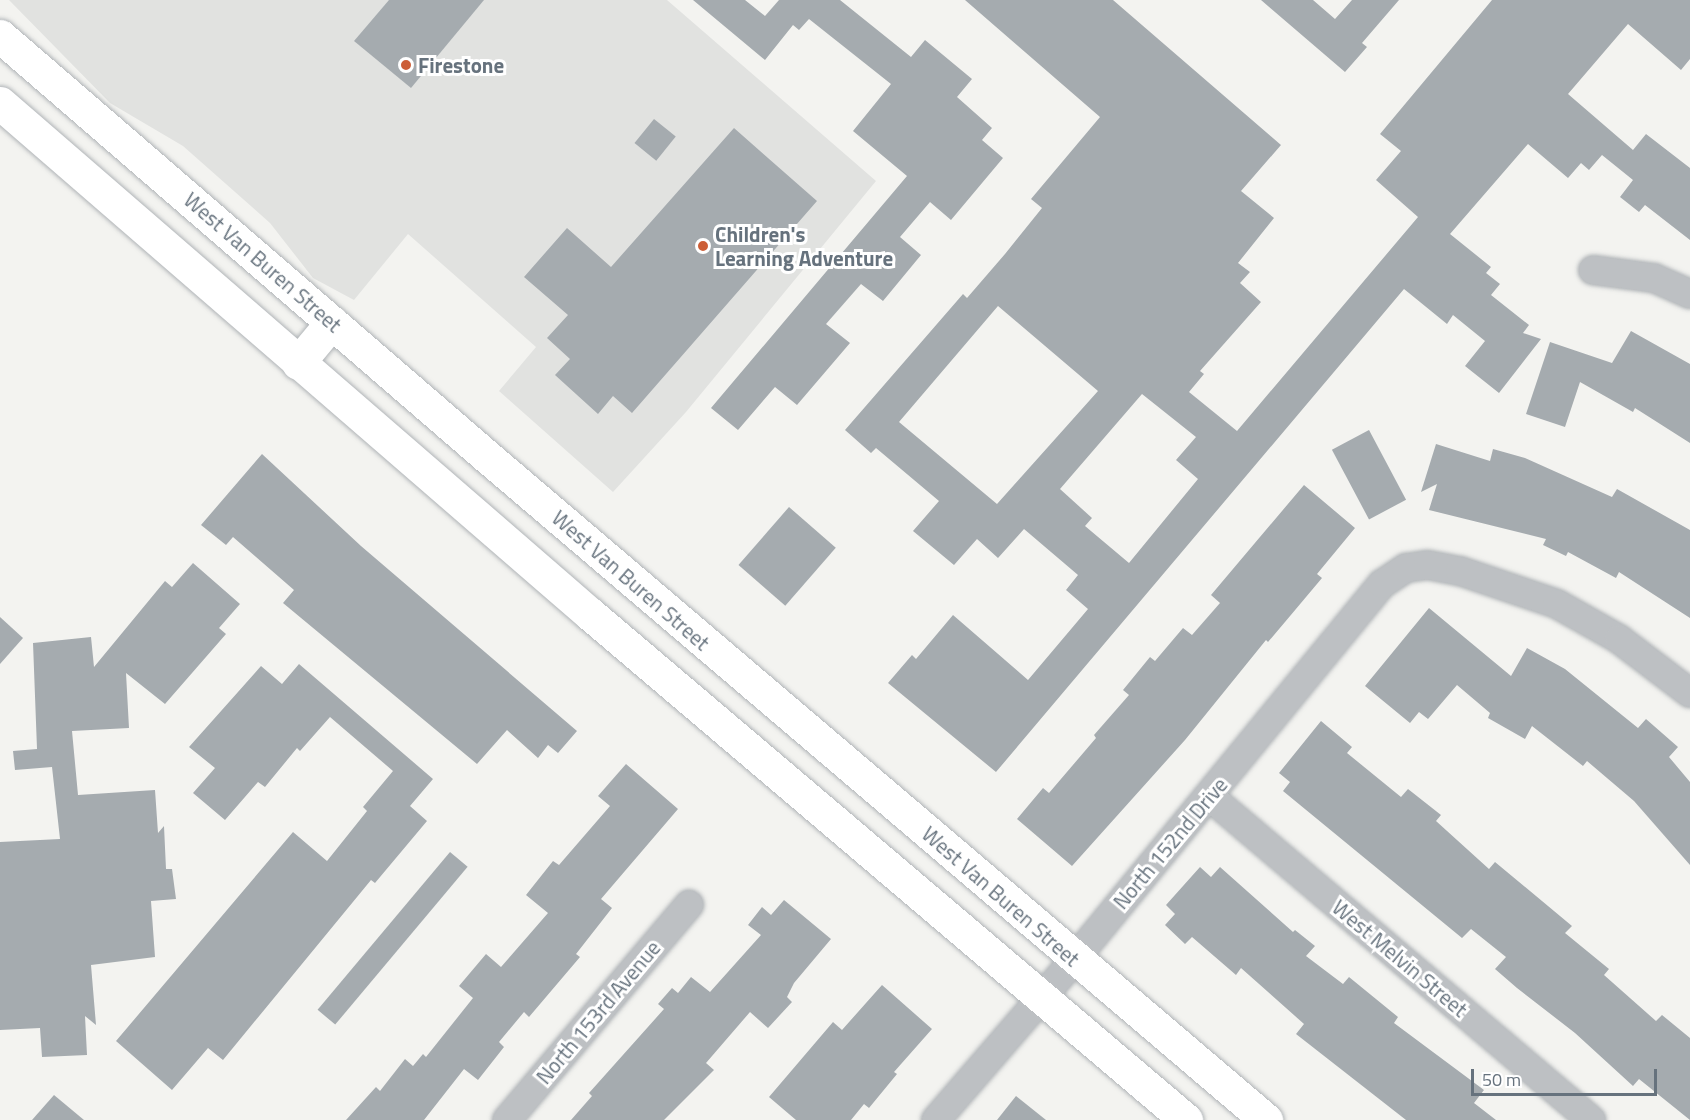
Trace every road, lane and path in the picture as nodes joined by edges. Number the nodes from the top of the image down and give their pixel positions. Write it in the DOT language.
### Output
graph roads {
  1 [pos="0,36"];
  2 [pos="0,104"];
  3 [pos="1593,270"];
  4 [pos="1690,294"];
  5 [pos="332,322"];
  6 [pos="298,363"];
  7 [pos="1690,693"];
  8 [pos="1209,796"];
  9 [pos="689,905"];
  10 [pos="1074,960"];
  11 [pos="1042,998"];
  12 [pos="507,1120"];
  13 [pos="936,1120"];
  14 [pos="1186,1120"];
  15 [pos="1266,1120"];
  16 [pos="1591,1120"];
  1 -- 5 [label="main road, West Van Buren Street"];
  2 -- 6 [label="main road"];
  3 -- 4 [label="street"];
  5 -- 6 [label="main road"];
  5 -- 10 [label="main road, West Van Buren Street"];
  6 -- 11 [label="main road"];
  7 -- 8 [label="street, North 152nd Drive"];
  8 -- 10 [label="street, North 152nd Drive"];
  8 -- 16 [label="street, West Melvin Street"];
  9 -- 12 [label="street, North 153rd Avenue"];
  10 -- 11 [label="street, North 152nd Drive"];
  10 -- 15 [label="main road, West Van Buren Street"];
  11 -- 13 [label="street, North 152nd Drive"];
  11 -- 14 [label="main road"];
}
